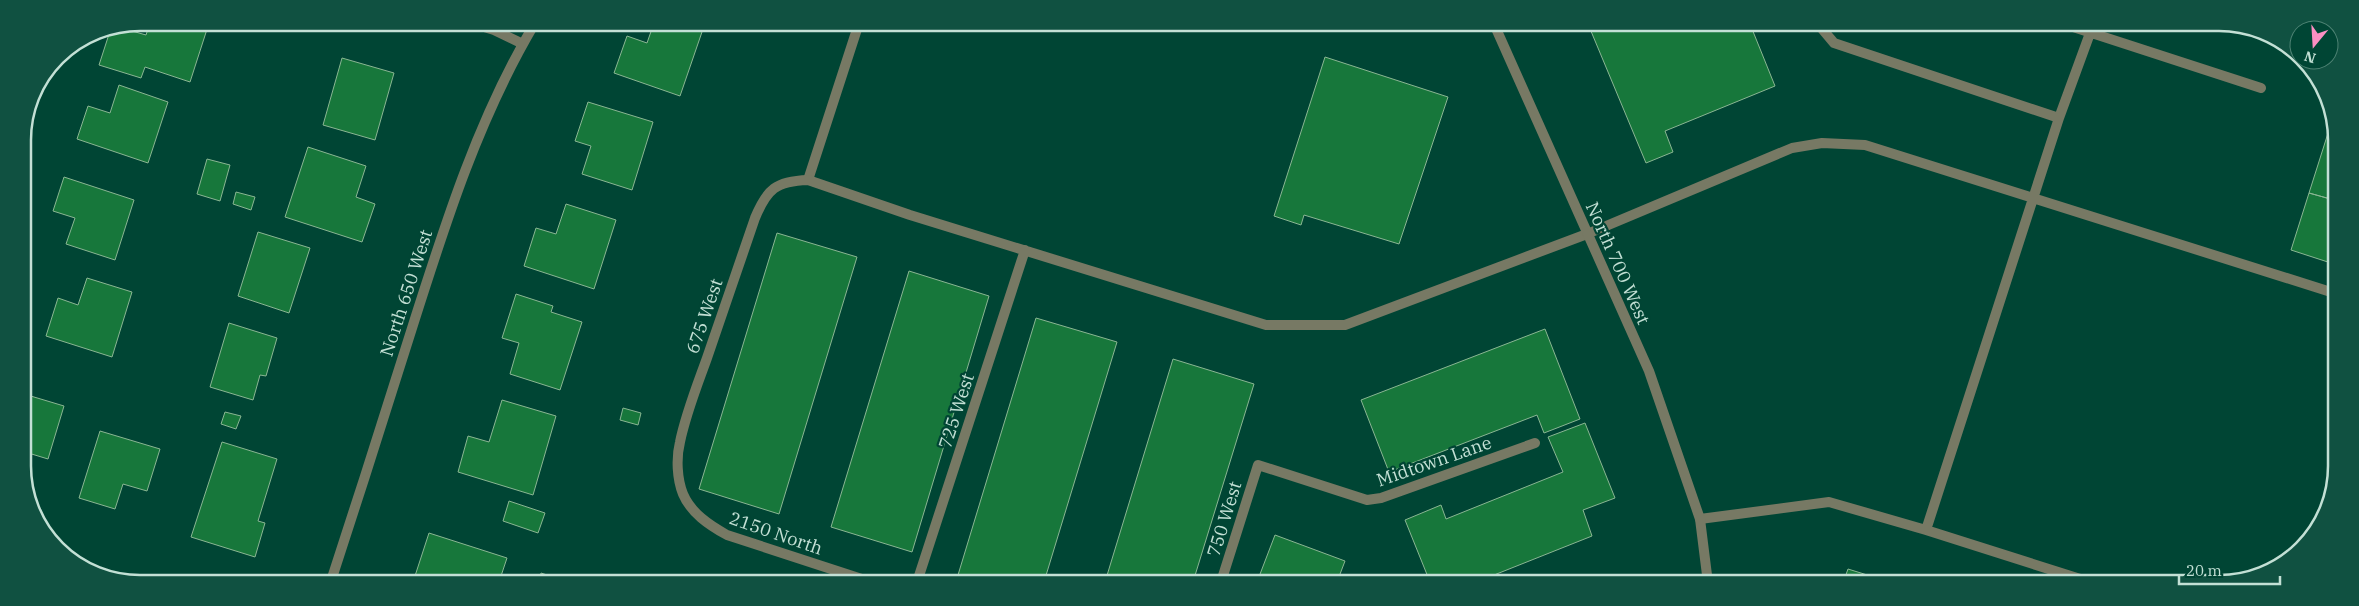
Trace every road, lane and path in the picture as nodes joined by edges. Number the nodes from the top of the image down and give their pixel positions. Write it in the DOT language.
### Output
graph roads {
  1 [pos="496,31"];
  2 [pos="530,31"];
  3 [pos="856,31"];
  4 [pos="1497,31"];
  5 [pos="1824,31"];
  6 [pos="2090,31"];
  7 [pos="2100,31"];
  8 [pos="523,44"];
  9 [pos="2261,88"];
  10 [pos="2059,118"];
  11 [pos="808,180"];
  12 [pos="2034,198"];
  13 [pos="1587,234"];
  14 [pos="1025,250"];
  15 [pos="2328,291"];
  16 [pos="1535,443"];
  17 [pos="1258,466"];
  18 [pos="683,494"];
  19 [pos="1700,519"];
  20 [pos="1926,530"];
  21 [pos="333,575"];
  22 [pos="850,575"];
  23 [pos="919,575"];
  24 [pos="1223,575"];
  25 [pos="1707,575"];
  26 [pos="2068,575"];
  1 -- 8 [label="street"];
  2 -- 8 [label="street, North 650 West"];
  3 -- 11 [label="street"];
  4 -- 13 [label="street, North 700 West"];
  5 -- 10 [label="street"];
  6 -- 10 [label="street"];
  7 -- 9 [label="street"];
  8 -- 21 [label="street, North 650 West"];
  10 -- 12 [label="street"];
  11 -- 14 [label="street"];
  11 -- 18 [label="street, 675 West"];
  12 -- 13 [label="street"];
  12 -- 15 [label="street"];
  12 -- 20 [label="street"];
  13 -- 14 [label="street"];
  13 -- 19 [label="street, North 700 West"];
  14 -- 23 [label="street, 725 West"];
  16 -- 17 [label="street, Midtown Lane"];
  17 -- 24 [label="street, 750 West"];
  18 -- 22 [label="street, 2150 North"];
  19 -- 20 [label="street"];
  19 -- 25 [label="street, North 700 West"];
  20 -- 26 [label="street"];
}
